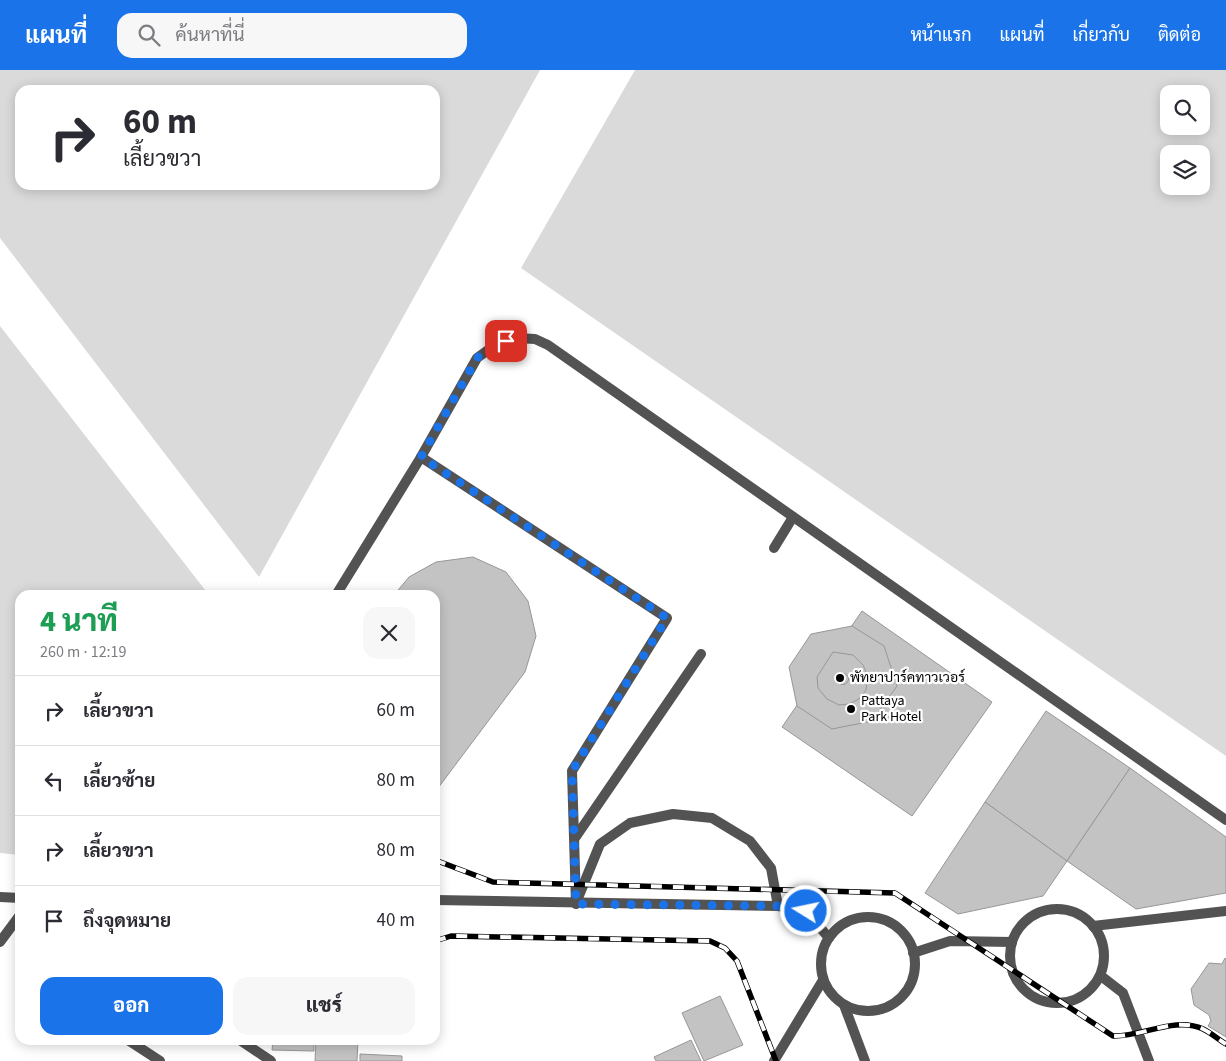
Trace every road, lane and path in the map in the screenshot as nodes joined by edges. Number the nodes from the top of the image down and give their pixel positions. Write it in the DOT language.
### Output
graph roads {
  1 [pos="421,457"];
  2 [pos="794,517"];
  3 [pos="774,548"];
  4 [pos="339,590"];
  5 [pos="702,654"];
  6 [pos="1226,820"];
  7 [pos="575,838"];
  8 [pos="0,897"];
  9 [pos="15,898"];
  10 [pos="440,900"];
  11 [pos="576,904"];
  12 [pos="778,906"];
  13 [pos="1226,911"];
  14 [pos="15,922"];
  15 [pos="1093,926"];
  16 [pos="829,938"];
  17 [pos="0,942"];
  18 [pos="1012,942"];
  19 [pos="913,954"];
  20 [pos="1101,976"];
  21 [pos="823,980"];
  22 [pos="844,1005"];
  23 [pos="136,1045"];
  24 [pos="247,1045"];
  25 [pos="160,1061"];
  26 [pos="271,1061"];
  27 [pos="774,1061"];
  28 [pos="865,1061"];
  29 [pos="1150,1061"];
  1 -- 2 [label="street"];
  1 -- 4 [label="street"];
  1 -- 7 [label="street"];
  2 -- 3 [label="street"];
  2 -- 6 [label="street"];
  5 -- 7 [label="street"];
  7 -- 11 [label="street"];
  8 -- 9 [label="street"];
  10 -- 11 [label="street"];
  11 -- 12 [label="street"];
  11 -- 12 [label="street"];
  12 -- 16 [label="street"];
  13 -- 15 [label="street"];
  14 -- 17 [label="street"];
  15 -- 18 [label="street"];
  15 -- 20 [label="street"];
  16 -- 19 [label="street"];
  16 -- 21 [label="street"];
  18 -- 19 [label="street"];
  18 -- 20 [label="street"];
  19 -- 22 [label="street"];
  20 -- 29 [label="street"];
  21 -- 22 [label="street"];
  21 -- 27 [label="street"];
  22 -- 28 [label="street"];
  23 -- 25 [label="street"];
  24 -- 26 [label="street"];
}
